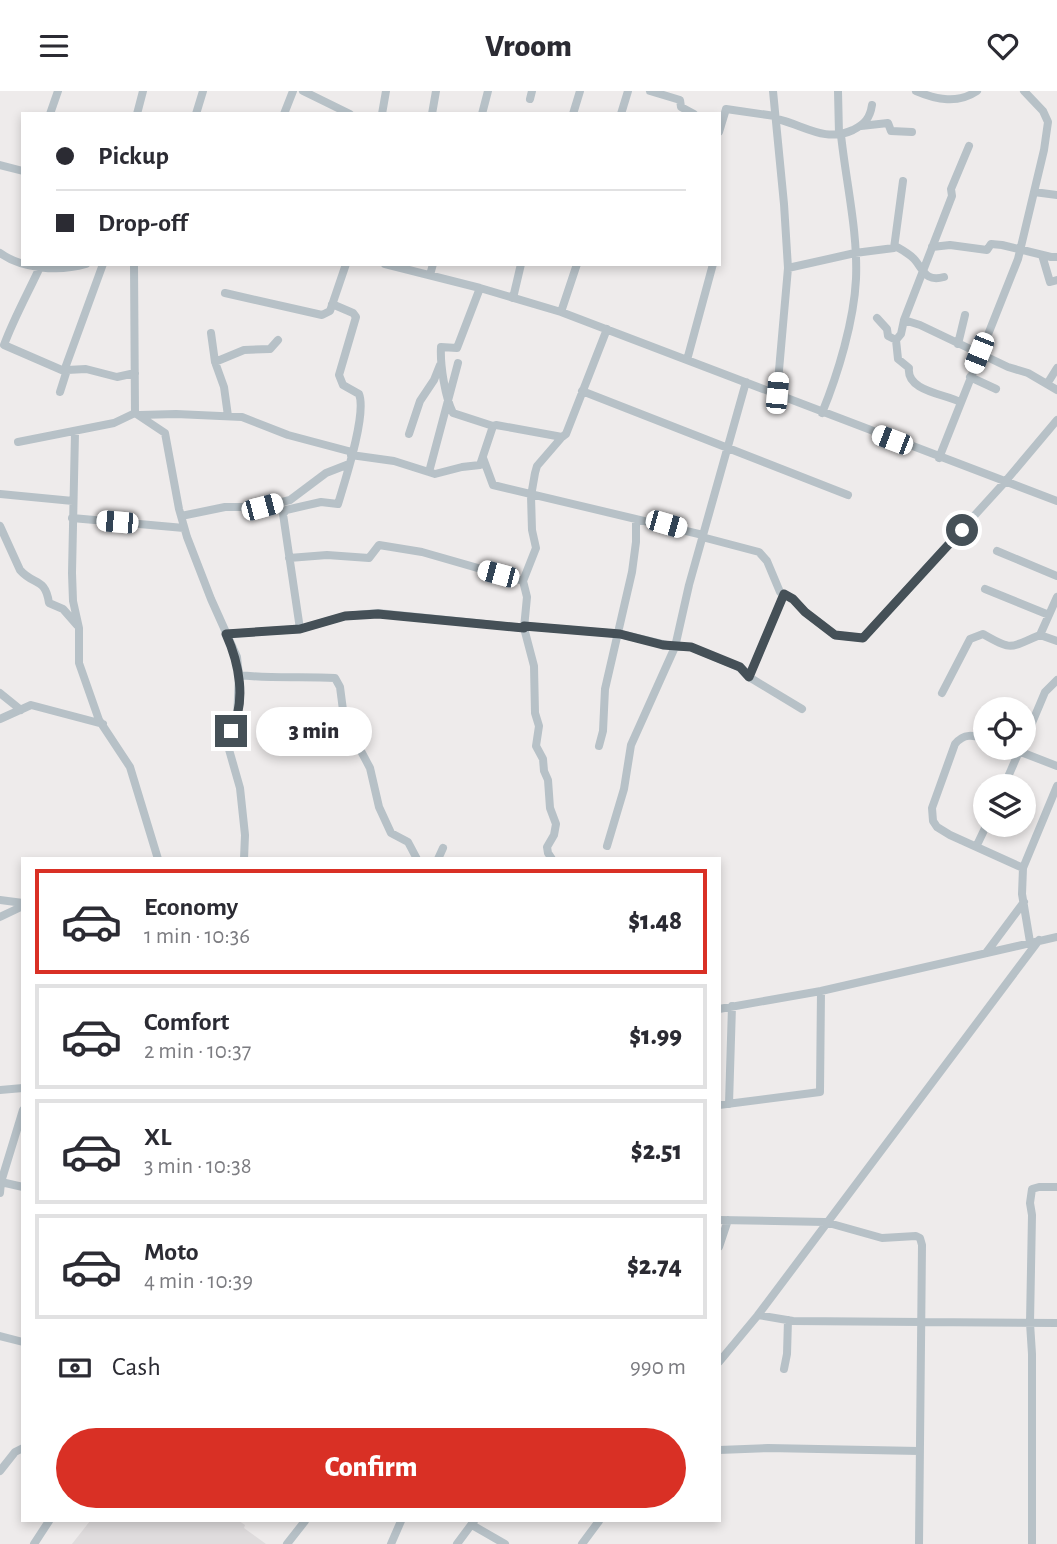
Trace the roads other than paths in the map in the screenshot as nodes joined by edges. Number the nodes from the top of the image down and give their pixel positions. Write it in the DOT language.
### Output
graph roads {
  1 [pos="58,91"];
  2 [pos="143,91"];
  3 [pos="203,91"];
  4 [pos="293,91"];
  5 [pos="303,91"];
  6 [pos="386,91"];
  7 [pos="436,91"];
  8 [pos="488,91"];
  9 [pos="580,91"];
  10 [pos="628,91"];
  11 [pos="650,91"];
  12 [pos="773,91"];
  13 [pos="838,91"];
  14 [pos="916,91"];
  15 [pos="977,91"];
  16 [pos="1024,91"];
  17 [pos="872,104"];
  18 [pos="51,112"];
  19 [pos="138,112"];
  20 [pos="197,112"];
  21 [pos="285,112"];
  22 [pos="346,112"];
  23 [pos="382,112"];
  24 [pos="432,112"];
  25 [pos="483,112"];
  26 [pos="574,112"];
  27 [pos="622,112"];
  28 [pos="690,112"];
  29 [pos="776,117"];
  30 [pos="1053,124"];
  31 [pos="721,125"];
  32 [pos="861,125"];
  33 [pos="912,132"];
  34 [pos="841,135"];
  35 [pos="969,146"];
  36 [pos="0,165"];
  37 [pos="21,170"];
  38 [pos="903,181"];
  39 [pos="1034,192"];
  40 [pos="1057,195"];
  41 [pos="895,246"];
  42 [pos="932,247"];
  43 [pos="1020,250"];
  44 [pos="0,253"];
  45 [pos="855,253"];
  46 [pos="1042,255"];
  47 [pos="1057,257"];
  48 [pos="21,265"];
  49 [pos="32,266"];
  50 [pos="55,266"];
  51 [pos="102,266"];
  52 [pos="134,266"];
  53 [pos="345,266"];
  54 [pos="392,266"];
  55 [pos="432,266"];
  56 [pos="521,266"];
  57 [pos="576,266"];
  58 [pos="712,266"];
  59 [pos="40,267"];
  60 [pos="788,268"];
  61 [pos="923,272"];
  62 [pos="430,275"];
  63 [pos="944,277"];
  64 [pos="1057,280"];
  65 [pos="480,288"];
  66 [pos="225,293"];
  67 [pos="513,297"];
  68 [pos="332,304"];
  69 [pos="561,312"];
  70 [pos="965,315"];
  71 [pos="877,318"];
  72 [pos="904,320"];
  73 [pos="607,330"];
  74 [pos="211,333"];
  75 [pos="278,340"];
  76 [pos="896,340"];
  77 [pos="958,344"];
  78 [pos="979,353"];
  79 [pos="687,360"];
  80 [pos="215,362"];
  81 [pos="441,362"];
  82 [pos="458,363"];
  83 [pos="1057,368"];
  84 [pos="135,373"];
  85 [pos="970,377"];
  86 [pos="746,382"];
  87 [pos="1047,384"];
  88 [pos="996,389"];
  89 [pos="1057,390"];
  90 [pos="582,391"];
  91 [pos="60,392"];
  92 [pos="777,393"];
  93 [pos="447,402"];
  94 [pos="960,402"];
  95 [pos="822,413"];
  96 [pos="138,414"];
  97 [pos="228,416"];
  98 [pos="1057,420"];
  99 [pos="493,426"];
  100 [pos="75,433"];
  101 [pos="409,434"];
  102 [pos="562,437"];
  103 [pos="18,442"];
  104 [pos="726,448"];
  105 [pos="351,453"];
  106 [pos="483,458"];
  107 [pos="939,458"];
  108 [pos="349,464"];
  109 [pos="429,473"];
  110 [pos="1004,483"];
  111 [pos="0,494"];
  112 [pos="848,495"];
  113 [pos="531,496"];
  114 [pos="73,501"];
  115 [pos="1057,501"];
  116 [pos="181,516"];
  117 [pos="72,518"];
  118 [pos="636,520"];
  119 [pos="0,526"];
  120 [pos="184,528"];
  121 [pos="702,536"];
  122 [pos="997,551"];
  123 [pos="289,558"];
  124 [pos="1057,576"];
  125 [pos="523,581"];
  126 [pos="985,589"];
  127 [pos="784,594"];
  128 [pos="1057,597"];
  129 [pos="1049,615"];
  130 [pos="524,627"];
  131 [pos="79,628"];
  132 [pos="300,629"];
  133 [pos="226,634"];
  134 [pos="620,634"];
  135 [pos="1040,635"];
  136 [pos="1057,641"];
  137 [pos="676,647"];
  138 [pos="239,675"];
  139 [pos="749,677"];
  140 [pos="1057,680"];
  141 [pos="0,693"];
  142 [pos="942,693"];
  143 [pos="802,709"];
  144 [pos="21,710"];
  145 [pos="1036,713"];
  146 [pos="0,719"];
  147 [pos="103,724"];
  148 [pos="973,737"];
  149 [pos="599,746"];
  150 [pos="1036,756"];
  151 [pos="1057,766"];
  152 [pos="1057,786"];
  153 [pos="980,837"];
  154 [pos="977,845"];
  155 [pos="607,846"];
  156 [pos="443,848"];
  157 [pos="157,857"];
  158 [pos="244,857"];
  159 [pos="416,857"];
  160 [pos="439,857"];
  161 [pos="551,857"];
  162 [pos="1023,868"];
  163 [pos="0,900"];
  164 [pos="1024,902"];
  165 [pos="21,905"];
  166 [pos="21,906"];
  167 [pos="0,917"];
  168 [pos="1057,937"];
  169 [pos="1035,941"];
  170 [pos="986,953"];
  171 [pos="821,991"];
  172 [pos="732,1006"];
  173 [pos="721,1009"];
  174 [pos="21,1088"];
  175 [pos="0,1090"];
  176 [pos="729,1104"];
  177 [pos="721,1105"];
  178 [pos="21,1117"];
  179 [pos="1,1182"];
  180 [pos="21,1187"];
  181 [pos="1057,1187"];
  182 [pos="0,1193"];
  183 [pos="724,1220"];
  184 [pos="825,1223"];
  185 [pos="758,1315"];
  186 [pos="788,1320"];
  187 [pos="920,1323"];
  188 [pos="1030,1323"];
  189 [pos="1057,1323"];
  190 [pos="0,1336"];
  191 [pos="21,1341"];
  192 [pos="721,1360"];
  193 [pos="784,1369"];
  194 [pos="21,1449"];
  195 [pos="721,1450"];
  196 [pos="919,1451"];
  197 [pos="0,1471"];
  198 [pos="48,1522"];
  199 [pos="304,1522"];
  200 [pos="401,1522"];
  201 [pos="598,1522"];
  202 [pos="473,1523"];
  203 [pos="34,1544"];
  204 [pos="287,1544"];
  205 [pos="391,1544"];
  206 [pos="457,1544"];
  207 [pos="505,1544"];
  208 [pos="582,1544"];
  209 [pos="919,1544"];
  210 [pos="1032,1544"];
  1 -- 18 [label="street"];
  2 -- 19 [label="street"];
  3 -- 20 [label="street"];
  4 -- 21 [label="street"];
  5 -- 22 [label="street"];
  6 -- 23 [label="street"];
  7 -- 24 [label="street"];
  8 -- 25 [label="street"];
  9 -- 26 [label="street"];
  10 -- 27 [label="street"];
  11 -- 28 [label="street"];
  12 -- 29 [label="street"];
  13 -- 34 [label="street"];
  14 -- 15 [label="street"];
  16 -- 30 [label="street"];
  17 -- 32 [label="street"];
  29 -- 31 [label="street"];
  29 -- 34 [label="street"];
  29 -- 60 [label="street"];
  30 -- 39 [label="street"];
  32 -- 33 [label="street"];
  32 -- 34 [label="street"];
  34 -- 45 [label="street"];
  35 -- 42 [label="street"];
  36 -- 37 [label="street"];
  38 -- 41 [label="street"];
  39 -- 40 [label="street"];
  39 -- 43 [label="street"];
  41 -- 45 [label="street"];
  41 -- 61 [label="street"];
  42 -- 43 [label="street"];
  42 -- 61 [label="street"];
  43 -- 46 [label="street"];
  43 -- 78 [label="street"];
  44 -- 48 [label="street"];
  45 -- 60 [label="street"];
  45 -- 95 [label="street"];
  46 -- 47 [label="street"];
  46 -- 64 [label="street"];
  49 -- 59 [label="street"];
  50 -- 59 [label="street"];
  51 -- 59 [label="street"];
  52 -- 84 [label="street"];
  53 -- 68 [label="street"];
  54 -- 62 [label="street"];
  55 -- 62 [label="street"];
  56 -- 67 [label="street"];
  57 -- 69 [label="street"];
  58 -- 79 [label="street"];
  60 -- 92 [label="street"];
  61 -- 63 [label="street"];
  61 -- 72 [label="street"];
  62 -- 65 [label="street"];
  65 -- 67 [label="street"];
  65 -- 81 [label="street"];
  66 -- 68 [label="street"];
  67 -- 69 [label="street"];
  68 -- 105 [label="street"];
  69 -- 73 [label="street"];
  70 -- 77 [label="street"];
  71 -- 76 [label="street"];
  72 -- 76 [label="street"];
  72 -- 77 [label="street"];
  73 -- 79 [label="street"];
  73 -- 90 [label="street"];
  74 -- 80 [label="street"];
  75 -- 80 [label="street"];
  76 -- 94 [label="street"];
  77 -- 78 [label="street"];
  78 -- 85 [label="street"];
  78 -- 87 [label="street"];
  79 -- 86 [label="street"];
  80 -- 97 [label="street"];
  81 -- 93 [label="street"];
  81 -- 101 [label="street"];
  82 -- 93 [label="street"];
  83 -- 87 [label="street"];
  84 -- 91 [label="street"];
  84 -- 96 [label="street"];
  85 -- 88 [label="street"];
  85 -- 94 [label="street"];
  86 -- 92 [label="street"];
  86 -- 104 [label="street"];
  87 -- 89 [label="street"];
  90 -- 102 [label="street"];
  90 -- 104 [label="street"];
  92 -- 95 [label="street"];
  93 -- 99 [label="street"];
  93 -- 109 [label="street"];
  94 -- 107 [label="street"];
  95 -- 107 [label="street"];
  96 -- 97 [label="street"];
  96 -- 100 [label="street"];
  96 -- 116 [label="street"];
  97 -- 105 [label="street"];
  98 -- 110 [label="street"];
  99 -- 102 [label="street"];
  99 -- 106 [label="street"];
  100 -- 103 [label="street"];
  100 -- 114 [label="street"];
  102 -- 113 [label="street"];
  104 -- 112 [label="street"];
  104 -- 121 [label="street"];
  105 -- 108 [label="street"];
  105 -- 109 [label="street"];
  106 -- 109 [label="street"];
  106 -- 113 [label="street"];
  107 -- 110 [label="street"];
  108 -- 116 [label="street"];
  108 -- 123 [label="street"];
  110 -- 115 [label="street"];
  110 -- 127 [label="street"];
  111 -- 114 [label="street"];
  113 -- 118 [label="street"];
  113 -- 125 [label="street"];
  114 -- 117 [label="street"];
  116 -- 120 [label="street"];
  117 -- 120 [label="street"];
  117 -- 131 [label="street"];
  118 -- 121 [label="street"];
  118 -- 134 [label="street"];
  119 -- 131 [label="street"];
  120 -- 133 [label="street"];
  121 -- 127 [label="street"];
  121 -- 137 [label="street"];
  122 -- 124 [label="street"];
  123 -- 125 [label="street"];
  123 -- 132 [label="street"];
  125 -- 130 [label="street"];
  126 -- 129 [label="street"];
  127 -- 139 [label="street"];
  128 -- 129 [label="street"];
  129 -- 135 [label="street"];
  130 -- 132 [label="street"];
  130 -- 134 [label="street"];
  130 -- 161 [label="street"];
  131 -- 147 [label="street"];
  132 -- 133 [label="street"];
  133 -- 138 [label="street"];
  134 -- 137 [label="street"];
  134 -- 149 [label="street"];
  135 -- 136 [label="street"];
  135 -- 142 [label="street"];
  137 -- 139 [label="street"];
  137 -- 155 [label="street"];
  138 -- 158 [label="street"];
  138 -- 159 [label="street"];
  139 -- 143 [label="street"];
  140 -- 145 [label="street"];
  141 -- 144 [label="street"];
  144 -- 146 [label="street"];
  144 -- 147 [label="street"];
  147 -- 157 [label="street"];
  148 -- 154 [label="street"];
  150 -- 151 [label="street"];
  152 -- 162 [label="street"];
  153 -- 154 [label="street"];
  154 -- 162 [label="street"];
  156 -- 160 [label="street"];
  162 -- 164 [label="street"];
  163 -- 165 [label="street"];
  164 -- 169 [label="street"];
  164 -- 170 [label="street"];
  166 -- 167 [label="street"];
  168 -- 169 [label="street"];
  169 -- 170 [label="street"];
  169 -- 184 [label="street"];
  170 -- 171 [label="street"];
  171 -- 172 [label="street"];
  171 -- 176 [label="street"];
  172 -- 173 [label="street"];
  172 -- 176 [label="street"];
  174 -- 175 [label="street"];
  176 -- 177 [label="street"];
  178 -- 179 [label="street"];
  179 -- 180 [label="street"];
  179 -- 182 [label="street"];
  181 -- 188 [label="street"];
  183 -- 184 [label="street"];
  184 -- 185 [label="street"];
  184 -- 187 [label="street"];
  185 -- 186 [label="street"];
  185 -- 192 [label="street"];
  186 -- 187 [label="street"];
  186 -- 193 [label="street"];
  187 -- 188 [label="street"];
  187 -- 196 [label="street"];
  188 -- 189 [label="street"];
  188 -- 210 [label="street"];
  190 -- 191 [label="street"];
  194 -- 197 [label="street"];
  195 -- 196 [label="street"];
  196 -- 209 [label="street"];
  198 -- 203 [label="street"];
  199 -- 204 [label="street"];
  200 -- 205 [label="street"];
  201 -- 208 [label="street"];
  202 -- 206 [label="street"];
  202 -- 207 [label="street"];
}
